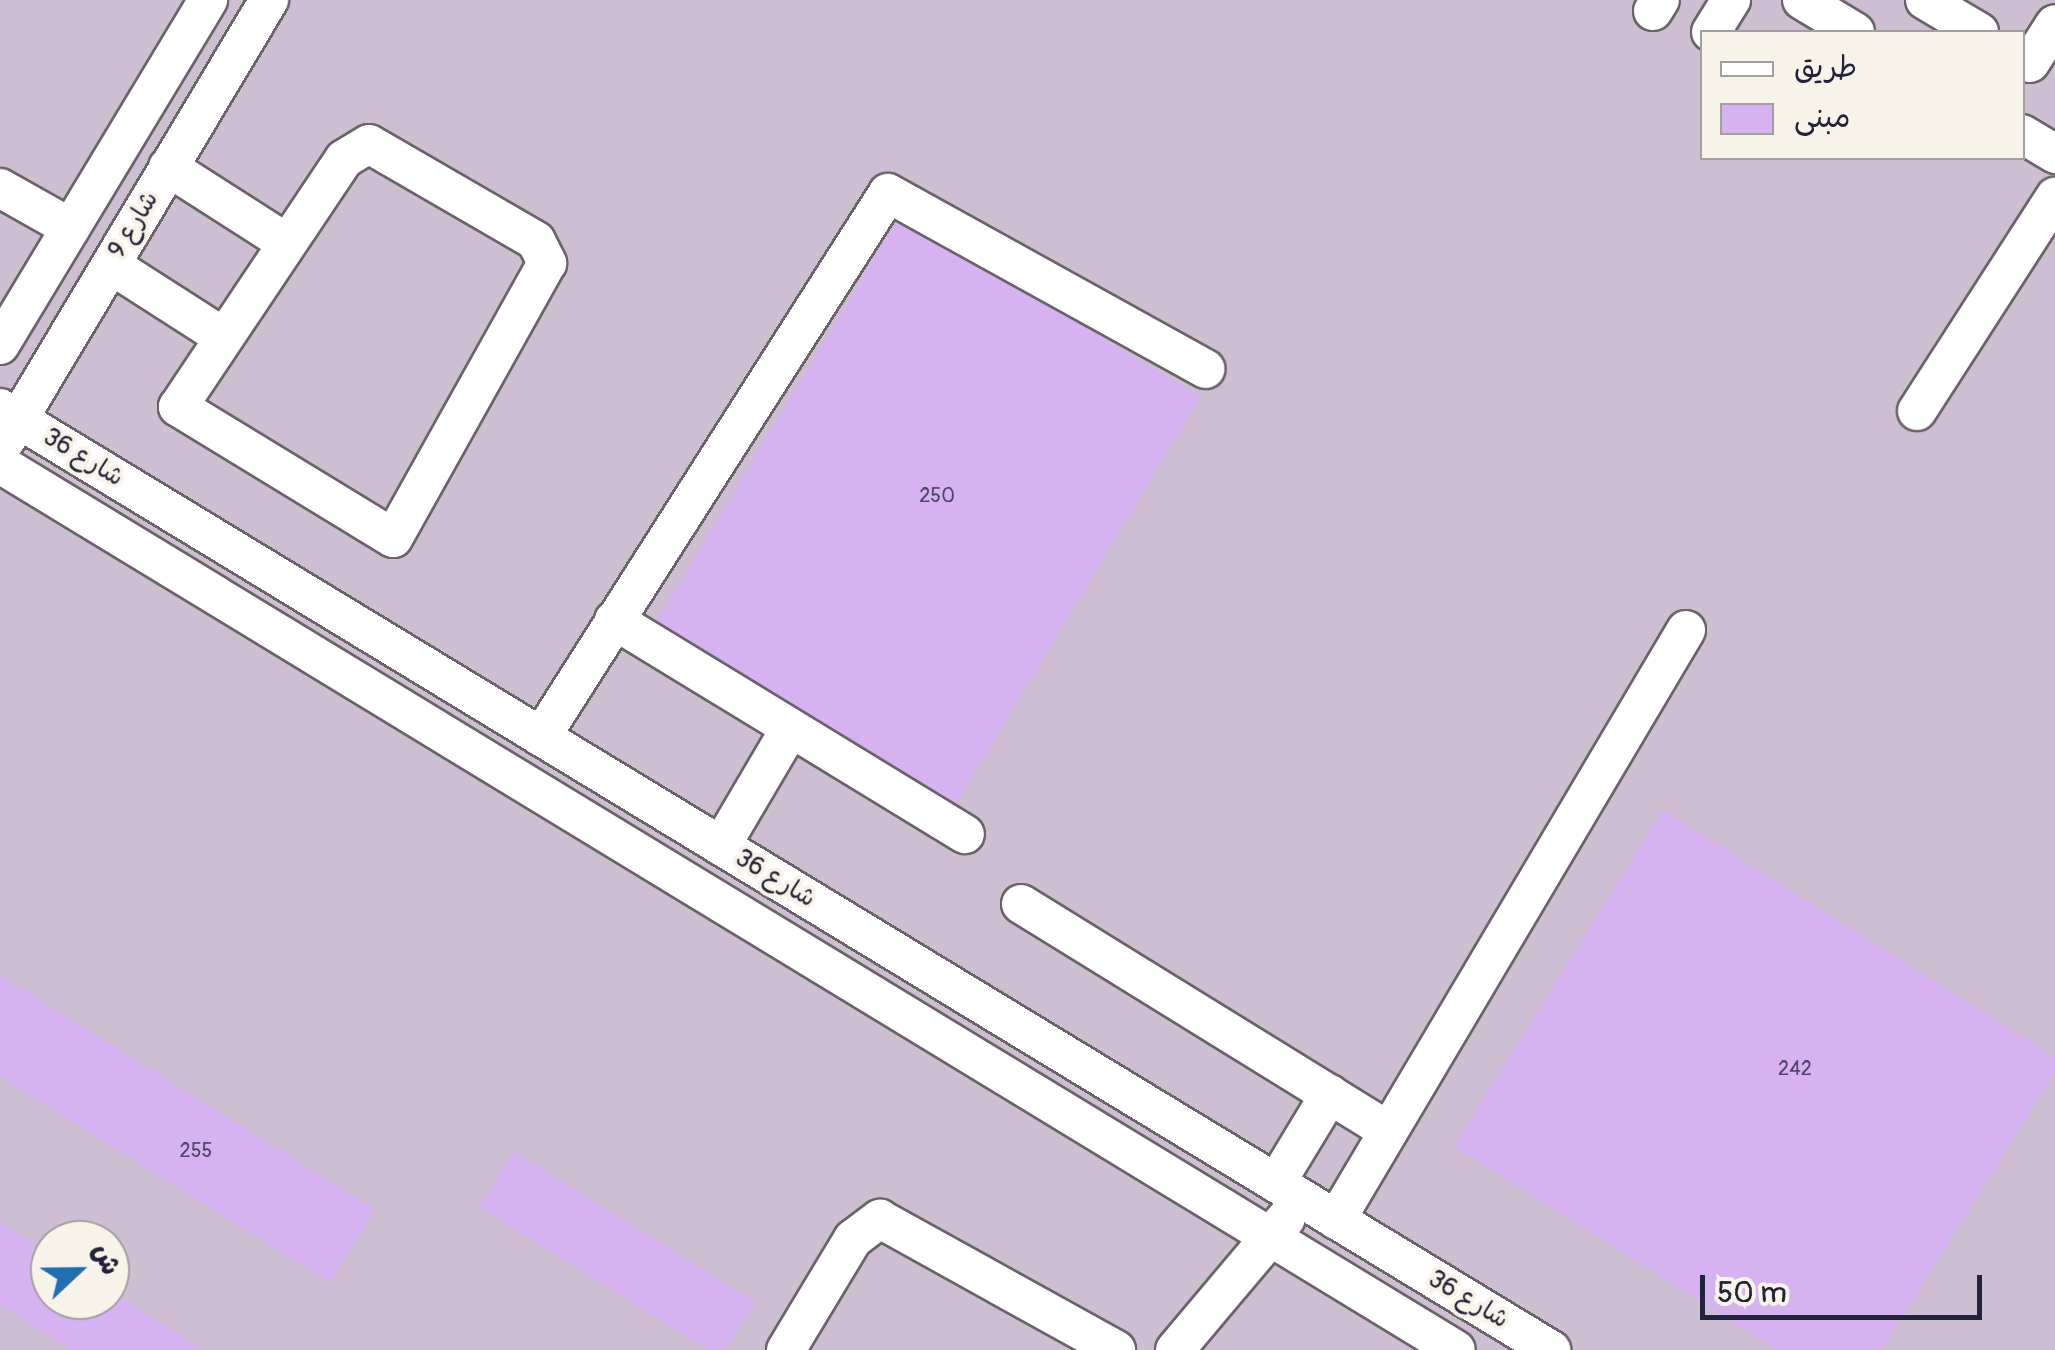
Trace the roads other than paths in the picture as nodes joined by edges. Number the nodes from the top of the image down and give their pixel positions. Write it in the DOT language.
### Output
graph roads {
  1 [pos="208,0"];
  2 [pos="269,0"];
  3 [pos="1731,0"];
  4 [pos="1802,0"];
  5 [pos="1925,0"];
  6 [pos="2055,24"];
  7 [pos="1712,30"];
  8 [pos="1852,30"];
  9 [pos="1976,30"];
  10 [pos="2036,67"];
  11 [pos="2025,136"];
  12 [pos="2055,154"];
  13 [pos="168,168"];
  14 [pos="0,188"];
  15 [pos="2055,197"];
  16 [pos="71,228"];
  17 [pos="287,244"];
  18 [pos="111,264"];
  19 [pos="223,336"];
  20 [pos="0,345"];
  21 [pos="1206,369"];
  22 [pos="1917,411"];
  23 [pos="6,426"];
  24 [pos="0,464"];
  25 [pos="614,620"];
  26 [pos="1686,630"];
  27 [pos="790,729"];
  28 [pos="542,737"];
  29 [pos="582,762"];
  30 [pos="557,803"];
  31 [pos="965,834"];
  32 [pos="721,846"];
  33 [pos="1022,904"];
  34 [pos="1330,1094"];
  35 [pos="1389,1131"];
  36 [pos="1288,1190"];
  37 [pos="1336,1220"];
  38 [pos="1272,1238"];
  39 [pos="786,1350"];
  40 [pos="1116,1350"];
  41 [pos="1175,1350"];
  42 [pos="1456,1350"];
  43 [pos="1551,1350"];
  1 -- 16 [label="lane"];
  2 -- 13 [label="lane, شارع 9"];
  3 -- 7 [label="lane"];
  4 -- 8 [label="lane"];
  5 -- 9 [label="lane"];
  6 -- 10 [label="lane"];
  11 -- 12 [label="lane"];
  13 -- 17 [label="lane"];
  13 -- 18 [label="lane, شارع 9"];
  14 -- 16 [label="lane"];
  15 -- 22 [label="lane"];
  16 -- 20 [label="lane"];
  17 -- 19 [label="lane"];
  17 -- 19 [label="lane"];
  18 -- 19 [label="lane"];
  18 -- 23 [label="lane, شارع 9"];
  21 -- 25 [label="lane"];
  23 -- 28 [label="lane, شارع 36"];
  24 -- 30 [label="lane, شارع 36"];
  25 -- 27 [label="lane"];
  25 -- 28 [label="lane"];
  26 -- 35 [label="lane"];
  27 -- 31 [label="lane"];
  27 -- 32 [label="lane"];
  28 -- 29 [label="lane, شارع 36"];
  29 -- 30 [label="lane"];
  29 -- 32 [label="lane, شارع 36"];
  30 -- 38 [label="lane, شارع 36"];
  32 -- 36 [label="lane, شارع 36"];
  33 -- 34 [label="lane"];
  34 -- 35 [label="lane"];
  34 -- 36 [label="lane"];
  35 -- 37 [label="lane"];
  36 -- 37 [label="lane, شارع 36"];
  36 -- 38 [label="lane"];
  37 -- 43 [label="lane, شارع 36"];
  38 -- 41 [label="lane"];
  38 -- 42 [label="lane, شارع 36"];
  39 -- 40 [label="lane"];
}
